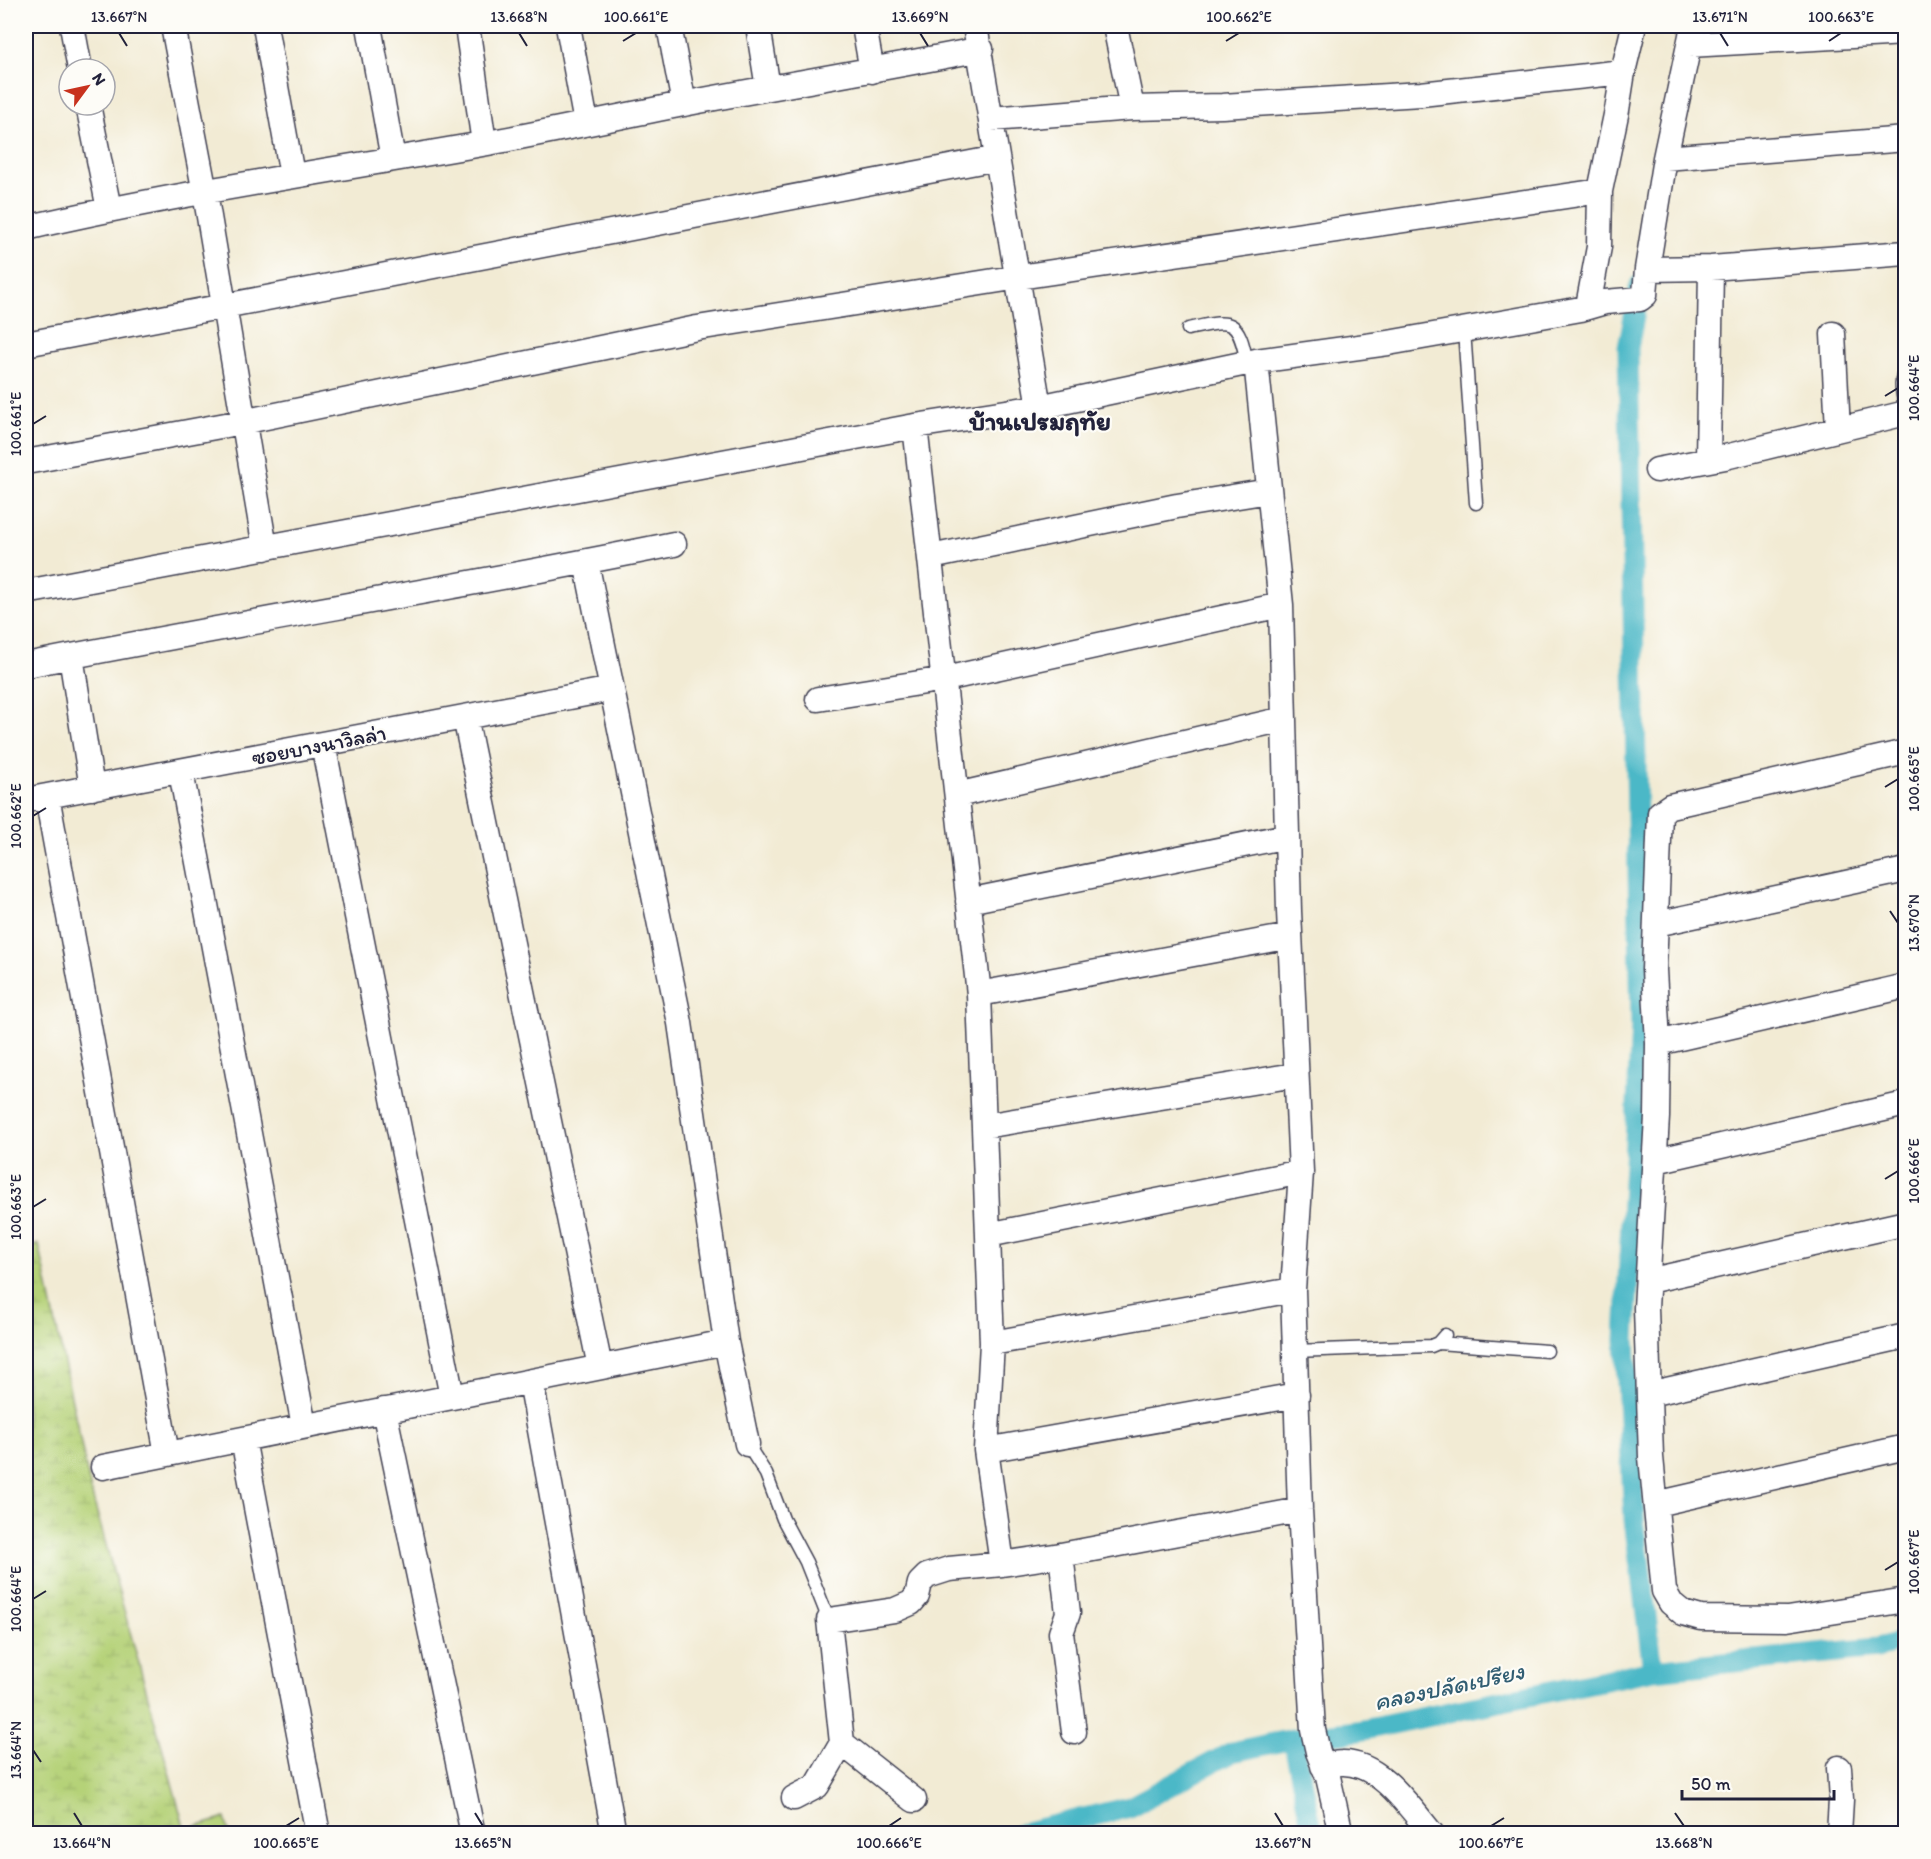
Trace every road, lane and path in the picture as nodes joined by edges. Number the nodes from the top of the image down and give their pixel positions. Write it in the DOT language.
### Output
graph roads {
  1 [pos="72,26"];
  2 [pos="173,26"];
  3 [pos="265,26"];
  4 [pos="369,26"];
  5 [pos="466,26"];
  6 [pos="568,26"];
  7 [pos="669,26"];
  8 [pos="758,26"];
  9 [pos="864,26"];
  10 [pos="975,26"];
  11 [pos="1115,26"];
  12 [pos="1634,26"];
  13 [pos="1905,33"];
  14 [pos="1750,34"];
  15 [pos="1691,35"];
  16 [pos="981,49"];
  17 [pos="78,57"];
  18 [pos="872,71"];
  19 [pos="1623,72"];
  20 [pos="768,88"];
  21 [pos="684,104"];
  22 [pos="1132,108"];
  23 [pos="90,117"];
  24 [pos="991,119"];
  25 [pos="586,123"];
  26 [pos="1905,139"];
  27 [pos="484,143"];
  28 [pos="997,158"];
  29 [pos="1665,158"];
  30 [pos="393,159"];
  31 [pos="292,175"];
  32 [pos="1600,191"];
  33 [pos="205,193"];
  34 [pos="109,209"];
  35 [pos="26,228"];
  36 [pos="1905,253"];
  37 [pos="1711,268"];
  38 [pos="1647,269"];
  39 [pos="1019,277"];
  40 [pos="1596,304"];
  41 [pos="224,307"];
  42 [pos="1188,329"];
  43 [pos="1464,330"];
  44 [pos="1833,334"];
  45 [pos="26,344"];
  46 [pos="1251,362"];
  47 [pos="1905,368"];
  48 [pos="1040,407"];
  49 [pos="1905,411"];
  50 [pos="242,422"];
  51 [pos="915,426"];
  52 [pos="1838,429"];
  53 [pos="1708,460"];
  54 [pos="26,462"];
  55 [pos="1657,470"];
  56 [pos="1269,491"];
  57 [pos="1476,503"];
  58 [pos="674,544"];
  59 [pos="265,548"];
  60 [pos="931,557"];
  61 [pos="586,562"];
  62 [pos="26,592"];
  63 [pos="1281,605"];
  64 [pos="26,665"];
  65 [pos="73,669"];
  66 [pos="945,679"];
  67 [pos="612,689"];
  68 [pos="818,699"];
  69 [pos="465,717"];
  70 [pos="1284,719"];
  71 [pos="322,744"];
  72 [pos="1905,752"];
  73 [pos="181,772"];
  74 [pos="92,788"];
  75 [pos="957,795"];
  76 [pos="36,798"];
  77 [pos="1287,836"];
  78 [pos="1905,870"];
  79 [pos="968,901"];
  80 [pos="1656,924"];
  81 [pos="1290,936"];
  82 [pos="1905,986"];
  83 [pos="979,994"];
  84 [pos="1658,1043"];
  85 [pos="1295,1075"];
  86 [pos="1905,1104"];
  87 [pos="984,1126"];
  88 [pos="1655,1161"];
  89 [pos="1301,1172"];
  90 [pos="1905,1223"];
  91 [pos="988,1235"];
  92 [pos="1648,1281"];
  93 [pos="1293,1290"];
  94 [pos="1905,1336"];
  95 [pos="726,1342"];
  96 [pos="992,1343"];
  97 [pos="1295,1351"];
  98 [pos="1547,1351"];
  99 [pos="600,1367"];
  100 [pos="531,1381"];
  101 [pos="1649,1394"];
  102 [pos="1297,1395"];
  103 [pos="452,1396"];
  104 [pos="384,1410"];
  105 [pos="304,1426"];
  106 [pos="243,1439"];
  107 [pos="747,1444"];
  108 [pos="1905,1447"];
  109 [pos="986,1450"];
  110 [pos="167,1454"];
  111 [pos="103,1467"];
  112 [pos="1656,1504"];
  113 [pos="1300,1510"];
  114 [pos="1061,1555"];
  115 [pos="1002,1564"];
  116 [pos="1905,1600"];
  117 [pos="829,1620"];
  118 [pos="1074,1732"];
  119 [pos="842,1743"];
  120 [pos="1318,1749"];
  121 [pos="1839,1768"];
  122 [pos="794,1798"];
  123 [pos="914,1800"];
  124 [pos="318,1833"];
  125 [pos="474,1833"];
  126 [pos="610,1833"];
  127 [pos="1341,1833"];
  128 [pos="1432,1833"];
  129 [pos="1839,1833"];
  1 -- 17 [label="street"];
  2 -- 33 [label="street"];
  3 -- 31 [label="street"];
  4 -- 30 [label="street"];
  5 -- 27 [label="street"];
  6 -- 25 [label="street"];
  7 -- 21 [label="street"];
  8 -- 20 [label="street"];
  9 -- 18 [label="street"];
  10 -- 16 [label="street"];
  11 -- 22 [label="street"];
  12 -- 19 [label="street"];
  13 -- 14 [label="street"];
  14 -- 15 [label="street"];
  15 -- 29 [label="street"];
  16 -- 18 [label="street"];
  16 -- 24 [label="street"];
  18 -- 20 [label="street"];
  19 -- 22 [label="street"];
  19 -- 32 [label="street"];
  20 -- 21 [label="street"];
  21 -- 25 [label="street"];
  22 -- 24 [label="street"];
  23 -- 34 [label="street"];
  24 -- 28 [label="street"];
  25 -- 27 [label="street"];
  26 -- 29 [label="street"];
  27 -- 30 [label="street"];
  28 -- 39 [label="street"];
  28 -- 41 [label="street"];
  29 -- 38 [label="street"];
  30 -- 31 [label="street"];
  31 -- 33 [label="street"];
  32 -- 39 [label="street"];
  32 -- 40 [label="street"];
  33 -- 34 [label="street"];
  33 -- 41 [label="street"];
  34 -- 35 [label="street"];
  36 -- 37 [label="street"];
  37 -- 38 [label="street"];
  37 -- 53 [label="street"];
  38 -- 40 [label="street"];
  39 -- 48 [label="street"];
  39 -- 50 [label="street"];
  40 -- 43 [label="street"];
  41 -- 45 [label="street"];
  41 -- 50 [label="street"];
  42 -- 46 [label="lane"];
  43 -- 46 [label="street"];
  43 -- 57 [label="lane"];
  44 -- 52 [label="street"];
  46 -- 48 [label="street"];
  46 -- 56 [label="street"];
  47 -- 49 [label="lane"];
  48 -- 51 [label="street"];
  49 -- 52 [label="street"];
  50 -- 54 [label="street"];
  50 -- 59 [label="street"];
  51 -- 59 [label="street"];
  51 -- 60 [label="street"];
  52 -- 53 [label="street"];
  53 -- 55 [label="street"];
  56 -- 60 [label="street"];
  56 -- 63 [label="street"];
  58 -- 61 [label="street"];
  59 -- 62 [label="street"];
  60 -- 66 [label="street"];
  61 -- 64 [label="street"];
  61 -- 67 [label="street"];
  63 -- 66 [label="street"];
  63 -- 70 [label="street"];
  65 -- 74 [label="street"];
  66 -- 68 [label="street"];
  66 -- 75 [label="street"];
  67 -- 69 [label="street, ซอยบางนาวิลล่า"];
  67 -- 95 [label="street"];
  69 -- 71 [label="street, ซอยบางนาวิลล่า"];
  69 -- 99 [label="street"];
  70 -- 75 [label="street"];
  70 -- 77 [label="street"];
  71 -- 73 [label="street, ซอยบางนาวิลล่า"];
  71 -- 103 [label="street"];
  72 -- 80 [label="street"];
  73 -- 74 [label="street, ซอยบางนาวิลล่า"];
  73 -- 105 [label="street"];
  74 -- 76 [label="street, ซอยบางนาวิลล่า"];
  75 -- 79 [label="street"];
  76 -- 110 [label="street"];
  77 -- 79 [label="street"];
  77 -- 81 [label="street"];
  78 -- 80 [label="street"];
  79 -- 83 [label="street"];
  80 -- 84 [label="street"];
  81 -- 83 [label="street"];
  81 -- 85 [label="street"];
  82 -- 84 [label="street"];
  83 -- 87 [label="street"];
  84 -- 88 [label="street"];
  85 -- 87 [label="street"];
  85 -- 89 [label="street"];
  86 -- 88 [label="street"];
  87 -- 91 [label="street"];
  88 -- 92 [label="street"];
  89 -- 91 [label="street"];
  89 -- 93 [label="street"];
  90 -- 92 [label="street"];
  91 -- 96 [label="street"];
  92 -- 101 [label="street"];
  93 -- 96 [label="street"];
  93 -- 97 [label="street"];
  94 -- 101 [label="street"];
  95 -- 99 [label="street"];
  95 -- 107 [label="street"];
  96 -- 109 [label="street"];
  97 -- 98 [label="lane"];
  97 -- 102 [label="street"];
  99 -- 100 [label="street"];
  100 -- 103 [label="street"];
  100 -- 126 [label="street"];
  101 -- 112 [label="street"];
  102 -- 109 [label="street"];
  102 -- 113 [label="street"];
  103 -- 104 [label="street"];
  104 -- 105 [label="street"];
  104 -- 125 [label="street"];
  105 -- 106 [label="street"];
  106 -- 110 [label="street"];
  106 -- 124 [label="street"];
  107 -- 117 [label="lane"];
  108 -- 112 [label="street"];
  109 -- 115 [label="street"];
  110 -- 111 [label="street"];
  112 -- 116 [label="street"];
  113 -- 114 [label="street"];
  113 -- 120 [label="street"];
  114 -- 115 [label="street"];
  114 -- 118 [label="street"];
  115 -- 117 [label="street"];
  117 -- 119 [label="street"];
  119 -- 122 [label="street"];
  119 -- 123 [label="street"];
  120 -- 127 [label="street"];
  120 -- 128 [label="street"];
  121 -- 129 [label="street"];
}
